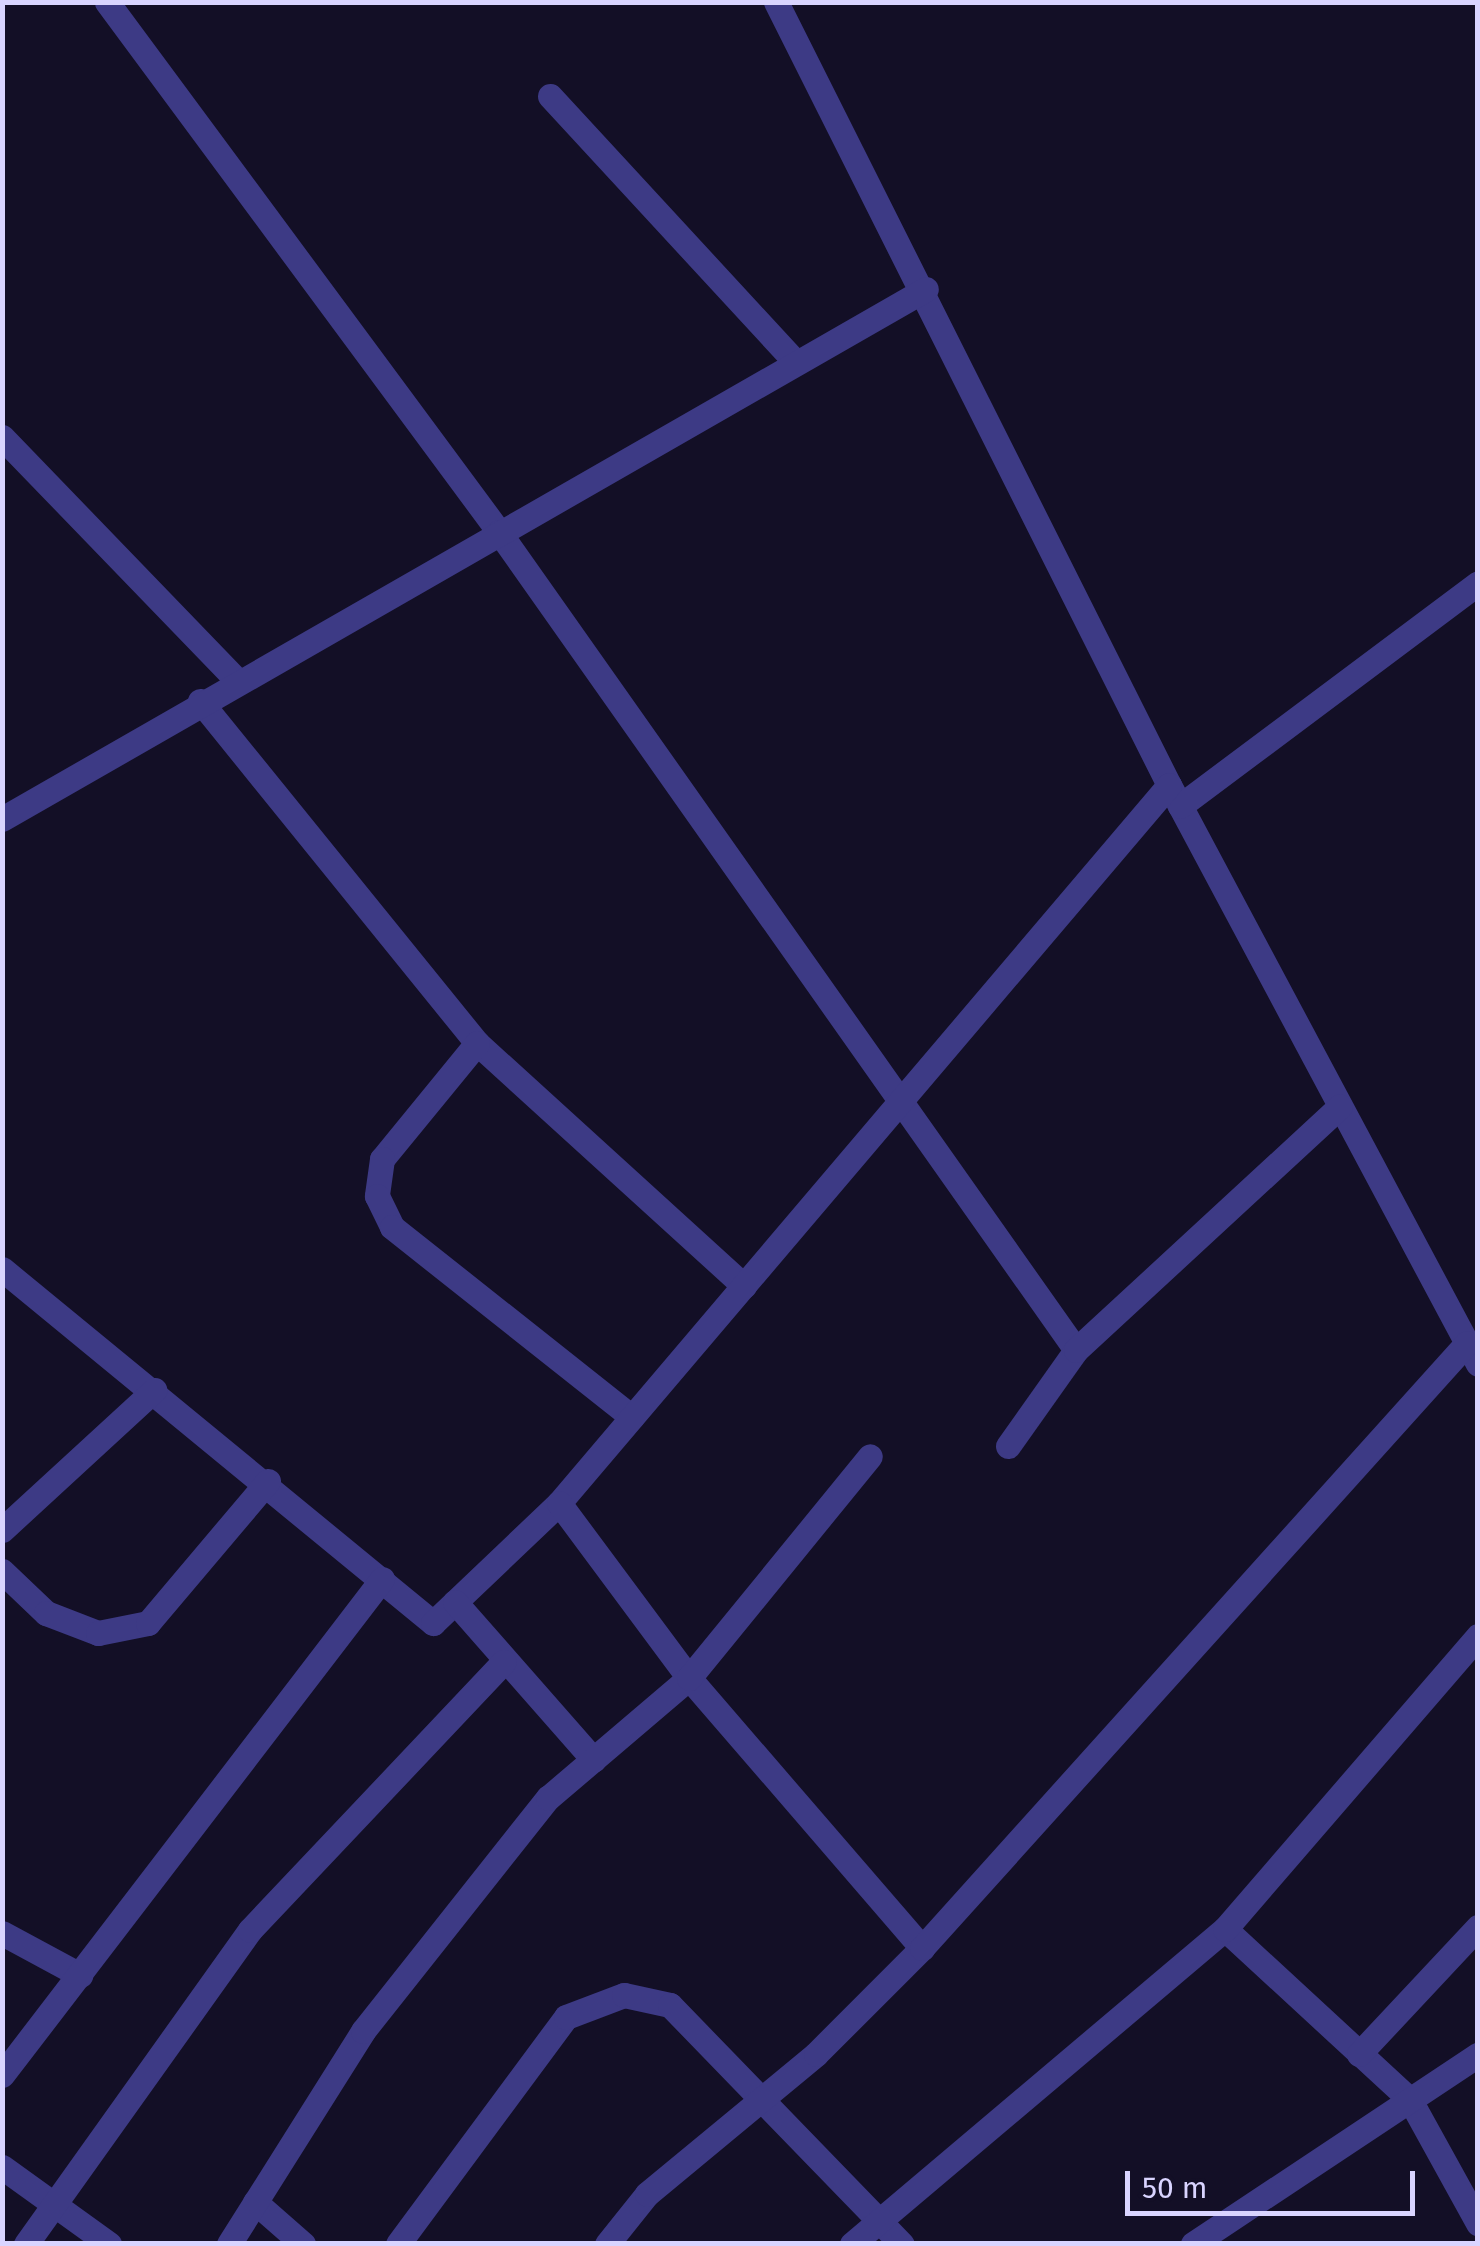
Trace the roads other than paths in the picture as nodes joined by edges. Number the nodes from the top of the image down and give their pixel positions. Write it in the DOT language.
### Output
graph roads {
  1 [pos="107,2"];
  2 [pos="776,2"];
  3 [pos="550,96"];
  4 [pos="926,290"];
  5 [pos="796,363"];
  6 [pos="2,438"];
  7 [pos="499,532"];
  8 [pos="1478,583"];
  9 [pos="237,680"];
  10 [pos="200,701"];
  11 [pos="1174,796"];
  12 [pos="2,819"];
  13 [pos="477,1043"];
  14 [pos="901,1101"];
  15 [pos="1340,1106"];
  16 [pos="2,1269"];
  17 [pos="744,1286"];
  18 [pos="1076,1350"];
  19 [pos="1472,1354"];
  20 [pos="154,1390"];
  21 [pos="632,1417"];
  22 [pos="1008,1446"];
  23 [pos="870,1456"];
  24 [pos="268,1481"];
  25 [pos="559,1503"];
  26 [pos="2,1530"];
  27 [pos="2,1572"];
  28 [pos="382,1579"];
  29 [pos="455,1602"];
  30 [pos="1478,1636"];
  31 [pos="503,1662"];
  32 [pos="689,1678"];
  33 [pos="594,1760"];
  34 [pos="1478,1927"];
  35 [pos="1226,1928"];
  36 [pos="2,1933"];
  37 [pos="922,1948"];
  38 [pos="80,1975"];
  39 [pos="1359,2054"];
  40 [pos="1478,2055"];
  41 [pos="2,2075"];
  42 [pos="762,2097"];
  43 [pos="1410,2100"];
  44 [pos="2,2167"];
  45 [pos="255,2202"];
  46 [pos="54,2204"];
  47 [pos="879,2223"];
  48 [pos="1478,2223"];
  49 [pos="26,2244"];
  50 [pos="109,2244"];
  51 [pos="229,2244"];
  52 [pos="303,2244"];
  53 [pos="398,2244"];
  54 [pos="607,2244"];
  55 [pos="852,2244"];
  56 [pos="902,2244"];
  57 [pos="1193,2244"];
  1 -- 7 [label="street"];
  2 -- 4 [label="street"];
  3 -- 5 [label="street"];
  4 -- 5 [label="street"];
  4 -- 11 [label="street"];
  5 -- 7 [label="street"];
  6 -- 9 [label="street"];
  7 -- 9 [label="street"];
  7 -- 14 [label="street"];
  8 -- 11 [label="street"];
  9 -- 10 [label="street"];
  10 -- 12 [label="street"];
  10 -- 13 [label="street"];
  11 -- 14 [label="street"];
  11 -- 15 [label="street"];
  13 -- 17 [label="street"];
  13 -- 21 [label="street"];
  14 -- 17 [label="street"];
  14 -- 18 [label="street"];
  15 -- 18 [label="street"];
  15 -- 19 [label="street"];
  16 -- 20 [label="street"];
  17 -- 21 [label="street"];
  18 -- 22 [label="street"];
  19 -- 37 [label="street"];
  20 -- 24 [label="street"];
  20 -- 26 [label="street"];
  21 -- 25 [label="street"];
  23 -- 32 [label="street"];
  24 -- 27 [label="street"];
  24 -- 28 [label="street"];
  25 -- 29 [label="street"];
  25 -- 32 [label="street"];
  28 -- 29 [label="street"];
  28 -- 38 [label="street"];
  29 -- 31 [label="street"];
  30 -- 35 [label="street"];
  31 -- 33 [label="street"];
  31 -- 46 [label="street"];
  32 -- 33 [label="street"];
  32 -- 37 [label="street"];
  33 -- 45 [label="street"];
  34 -- 39 [label="street"];
  35 -- 39 [label="street"];
  35 -- 47 [label="street"];
  36 -- 38 [label="street"];
  37 -- 42 [label="street"];
  38 -- 41 [label="street"];
  39 -- 43 [label="street"];
  40 -- 43 [label="street"];
  42 -- 47 [label="street"];
  42 -- 53 [label="street"];
  42 -- 54 [label="street"];
  43 -- 48 [label="street"];
  43 -- 57 [label="street"];
  44 -- 46 [label="street"];
  45 -- 51 [label="street"];
  45 -- 52 [label="street"];
  46 -- 49 [label="street"];
  46 -- 50 [label="street"];
  47 -- 55 [label="street"];
  47 -- 56 [label="street"];
}
